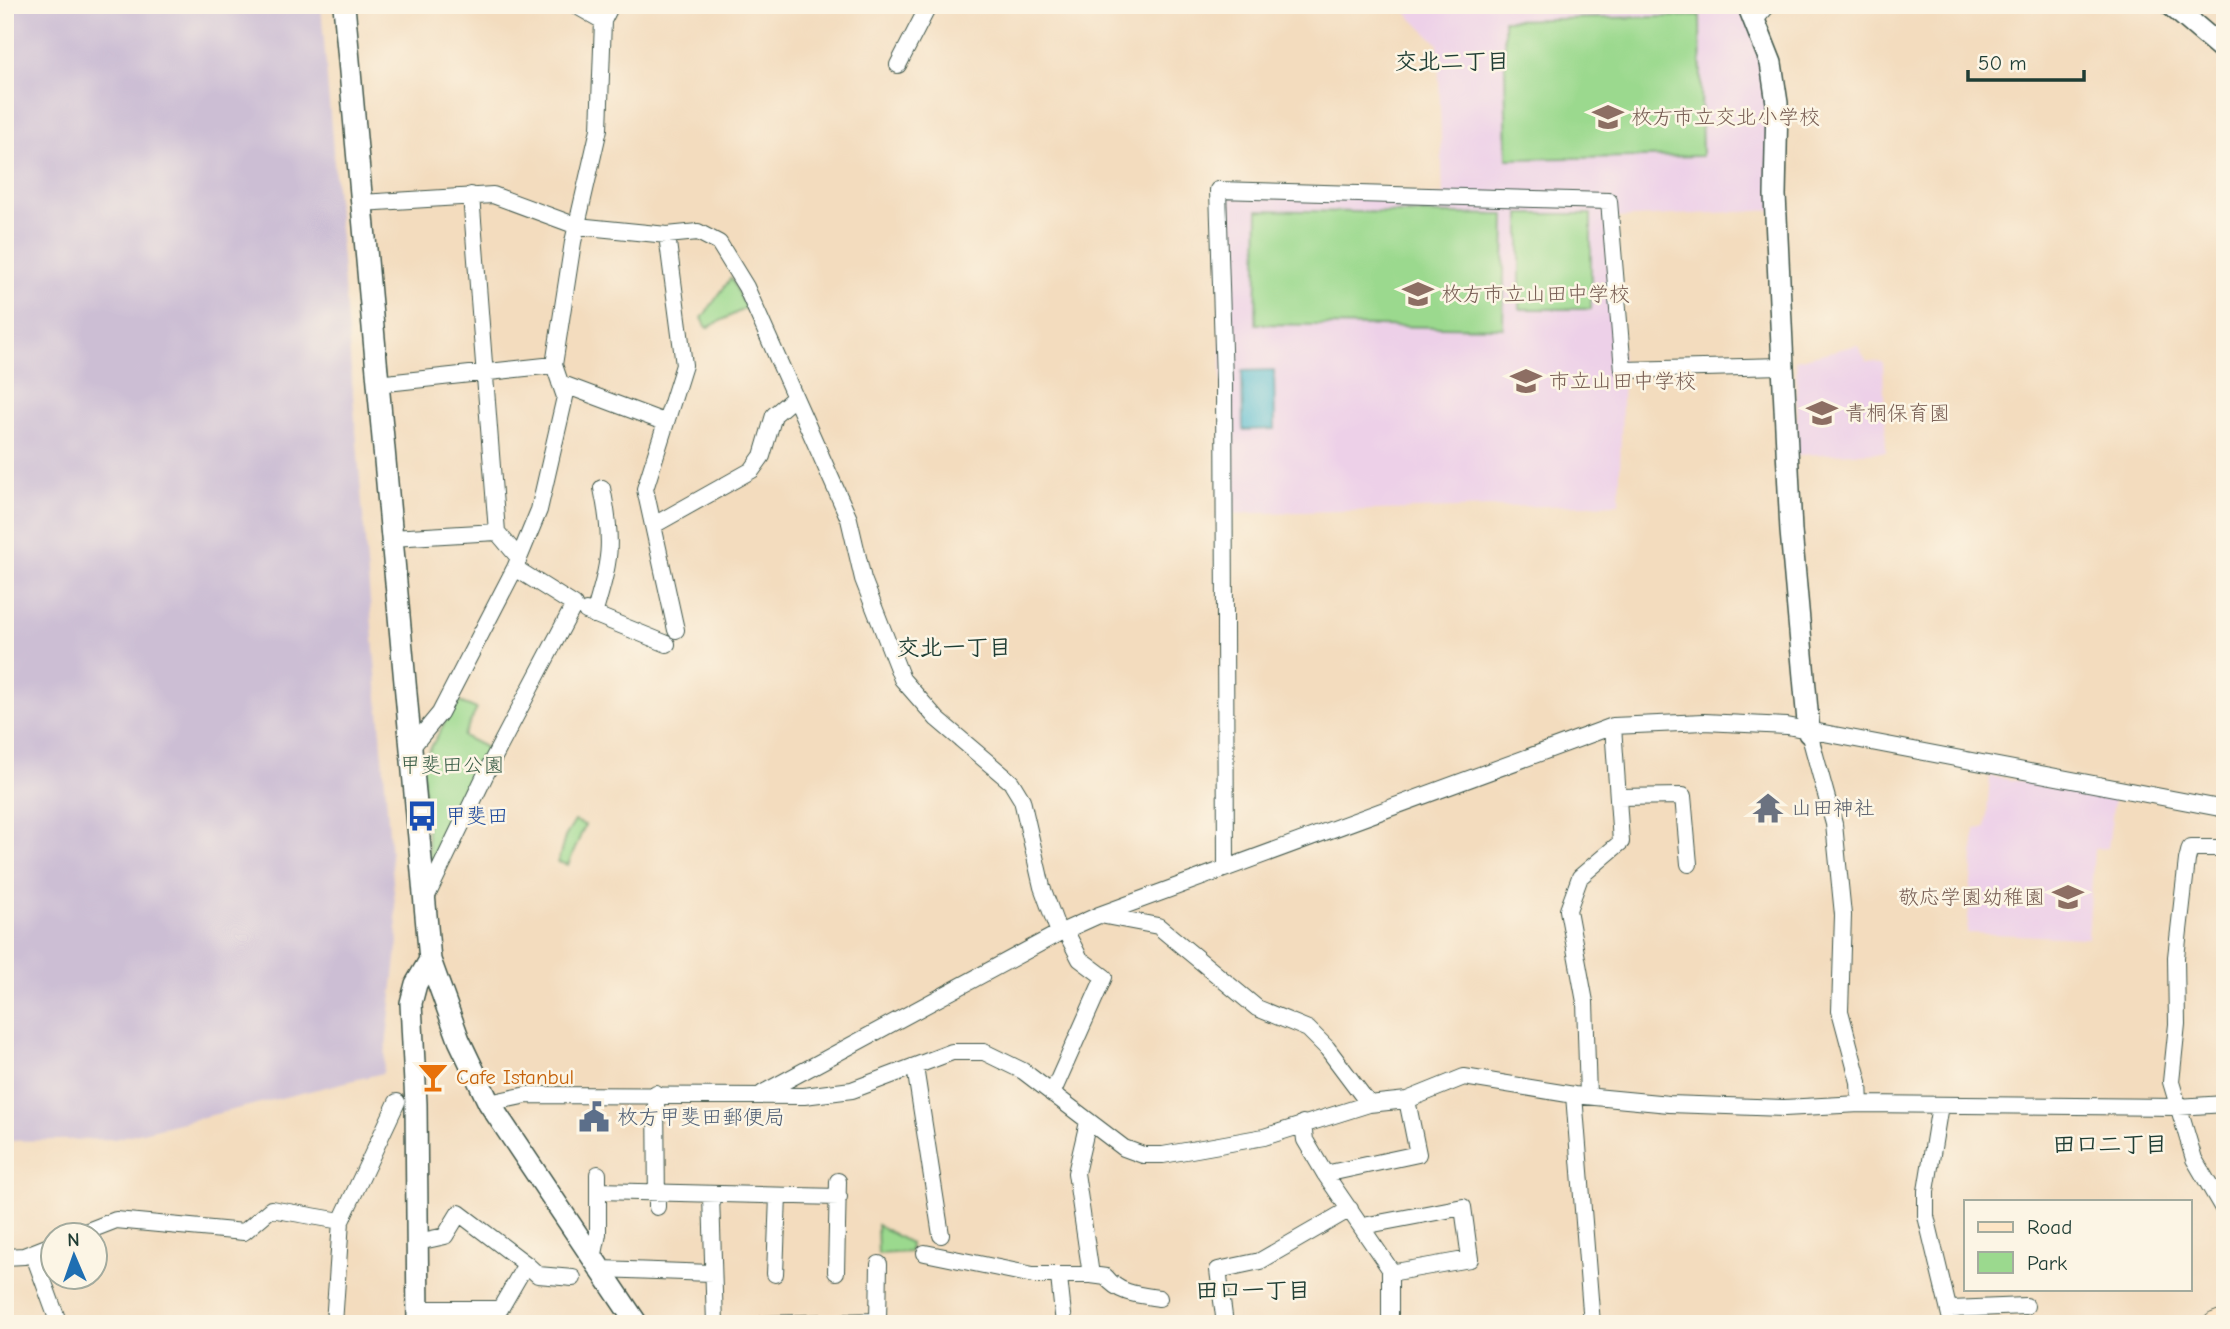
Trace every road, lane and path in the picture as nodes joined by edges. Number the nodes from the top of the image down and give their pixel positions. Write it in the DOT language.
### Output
graph roads {
  1 [pos="344,5"];
  2 [pos="575,5"];
  3 [pos="611,5"];
  4 [pos="929,5"];
  5 [pos="2171,5"];
  6 [pos="1757,10"];
  7 [pos="603,21"];
  8 [pos="2225,51"];
  9 [pos="898,65"];
  10 [pos="471,195"];
  11 [pos="361,203"];
  12 [pos="577,226"];
  13 [pos="667,234"];
  14 [pos="554,365"];
  15 [pos="1783,366"];
  16 [pos="484,370"];
  17 [pos="560,383"];
  18 [pos="377,384"];
  19 [pos="795,397"];
  20 [pos="664,422"];
  21 [pos="601,488"];
  22 [pos="654,525"];
  23 [pos="497,532"];
  24 [pos="391,538"];
  25 [pos="517,563"];
  26 [pos="575,605"];
  27 [pos="594,615"];
  28 [pos="1613,726"];
  29 [pos="1809,733"];
  30 [pos="411,748"];
  31 [pos="1618,797"];
  32 [pos="2225,809"];
  33 [pos="2225,848"];
  34 [pos="1689,864"];
  35 [pos="1226,868"];
  36 [pos="425,900"];
  37 [pos="1099,915"];
  38 [pos="1062,932"];
  39 [pos="430,960"];
  40 [pos="915,1067"];
  41 [pos="656,1093"];
  42 [pos="763,1094"];
  43 [pos="1052,1094"];
  44 [pos="1581,1096"];
  45 [pos="1407,1100"];
  46 [pos="407,1103"];
  47 [pos="489,1103"];
  48 [pos="1370,1104"];
  49 [pos="1860,1104"];
  50 [pos="2225,1104"];
  51 [pos="1940,1105"];
  52 [pos="2178,1107"];
  53 [pos="1088,1122"];
  54 [pos="1303,1123"];
  55 [pos="598,1174"];
  56 [pos="1325,1174"];
  57 [pos="598,1191"];
  58 [pos="711,1195"];
  59 [pos="778,1196"];
  60 [pos="657,1200"];
  61 [pos="1350,1209"];
  62 [pos="2225,1212"];
  63 [pos="341,1221"];
  64 [pos="108,1223"];
  65 [pos="1363,1226"];
  66 [pos="941,1235"];
  67 [pos="418,1242"];
  68 [pos="38,1251"];
  69 [pos="33,1253"];
  70 [pos="925,1253"];
  71 [pos="5,1257"];
  72 [pos="526,1264"];
  73 [pos="597,1264"];
  74 [pos="879,1264"];
  75 [pos="836,1272"];
  76 [pos="712,1273"];
  77 [pos="1390,1273"];
  78 [pos="775,1274"];
  79 [pos="1091,1275"];
  80 [pos="1059,1277"];
  81 [pos="573,1278"];
  82 [pos="1159,1298"];
  83 [pos="2026,1307"];
  84 [pos="418,1317"];
  85 [pos="1951,1317"];
  86 [pos="2225,1320"];
  87 [pos="786,1323"];
  88 [pos="861,1323"];
  89 [pos="59,1324"];
  90 [pos="334,1324"];
  91 [pos="637,1324"];
  92 [pos="715,1324"];
  93 [pos="764,1324"];
  94 [pos="1064,1324"];
  95 [pos="1225,1324"];
  96 [pos="1390,1324"];
  97 [pos="1592,1324"];
  98 [pos="2215,1324"];
  1 -- 11 [label="street"];
  2 -- 7 [label="street"];
  3 -- 7 [label="street"];
  4 -- 9 [label="street"];
  5 -- 8 [label="street"];
  6 -- 15 [label="street"];
  7 -- 12 [label="street"];
  10 -- 11 [label="street"];
  10 -- 12 [label="street"];
  10 -- 16 [label="street"];
  11 -- 18 [label="street"];
  12 -- 13 [label="street"];
  12 -- 14 [label="street"];
  13 -- 19 [label="street"];
  13 -- 20 [label="street"];
  14 -- 16 [label="street"];
  14 -- 17 [label="street"];
  15 -- 29 [label="street"];
  15 -- 35 [label="street"];
  16 -- 18 [label="street"];
  16 -- 23 [label="street"];
  17 -- 20 [label="street"];
  17 -- 25 [label="street"];
  18 -- 24 [label="street"];
  19 -- 22 [label="street"];
  19 -- 38 [label="street"];
  20 -- 22 [label="street"];
  21 -- 27 [label="street"];
  22 -- 27 [label="street"];
  23 -- 24 [label="street"];
  23 -- 25 [label="street"];
  24 -- 30 [label="street"];
  25 -- 26 [label="street"];
  25 -- 30 [label="street"];
  26 -- 27 [label="street"];
  26 -- 36 [label="street"];
  28 -- 29 [label="street"];
  28 -- 31 [label="street"];
  28 -- 35 [label="street"];
  29 -- 32 [label="street"];
  29 -- 49 [label="street"];
  30 -- 36 [label="street"];
  31 -- 34 [label="street"];
  31 -- 44 [label="street"];
  33 -- 52 [label="street"];
  35 -- 37 [label="street"];
  36 -- 39 [label="street"];
  37 -- 38 [label="street"];
  37 -- 48 [label="street"];
  38 -- 42 [label="street"];
  38 -- 43 [label="street"];
  39 -- 46 [label="street"];
  39 -- 47 [label="street"];
  40 -- 42 [label="street"];
  40 -- 43 [label="street"];
  40 -- 66 [label="street"];
  41 -- 42 [label="street"];
  41 -- 47 [label="street"];
  41 -- 60 [label="street"];
  43 -- 53 [label="street"];
  44 -- 45 [label="street"];
  44 -- 49 [label="street"];
  44 -- 97 [label="street"];
  45 -- 48 [label="street"];
  45 -- 56 [label="street"];
  46 -- 63 [label="street"];
  46 -- 67 [label="street"];
  47 -- 73 [label="street"];
  48 -- 54 [label="street"];
  49 -- 51 [label="street"];
  50 -- 52 [label="street"];
  51 -- 52 [label="street"];
  51 -- 85 [label="street"];
  52 -- 62 [label="street"];
  53 -- 54 [label="street"];
  53 -- 79 [label="street"];
  54 -- 56 [label="street"];
  55 -- 57 [label="street"];
  56 -- 61 [label="street"];
  57 -- 60 [label="street"];
  57 -- 73 [label="street"];
  58 -- 59 [label="street"];
  58 -- 60 [label="street"];
  58 -- 76 [label="street"];
  59 -- 75 [label="street"];
  59 -- 78 [label="street"];
  61 -- 65 [label="street"];
  61 -- 95 [label="street"];
  63 -- 64 [label="street"];
  63 -- 90 [label="street"];
  65 -- 77 [label="street"];
  65 -- 77 [label="street"];
  67 -- 72 [label="street"];
  67 -- 84 [label="street"];
  68 -- 69 [label="street"];
  69 -- 71 [label="street"];
  69 -- 89 [label="street"];
  70 -- 80 [label="street"];
  72 -- 81 [label="street"];
  72 -- 84 [label="street"];
  73 -- 76 [label="street"];
  73 -- 91 [label="street"];
  74 -- 88 [label="street"];
  76 -- 92 [label="street"];
  77 -- 96 [label="street"];
  79 -- 80 [label="street"];
  79 -- 82 [label="street"];
  80 -- 94 [label="street"];
  83 -- 85 [label="street"];
  86 -- 98 [label="main road"];
  87 -- 88 [label="street"];
  87 -- 93 [label="street"];
}
